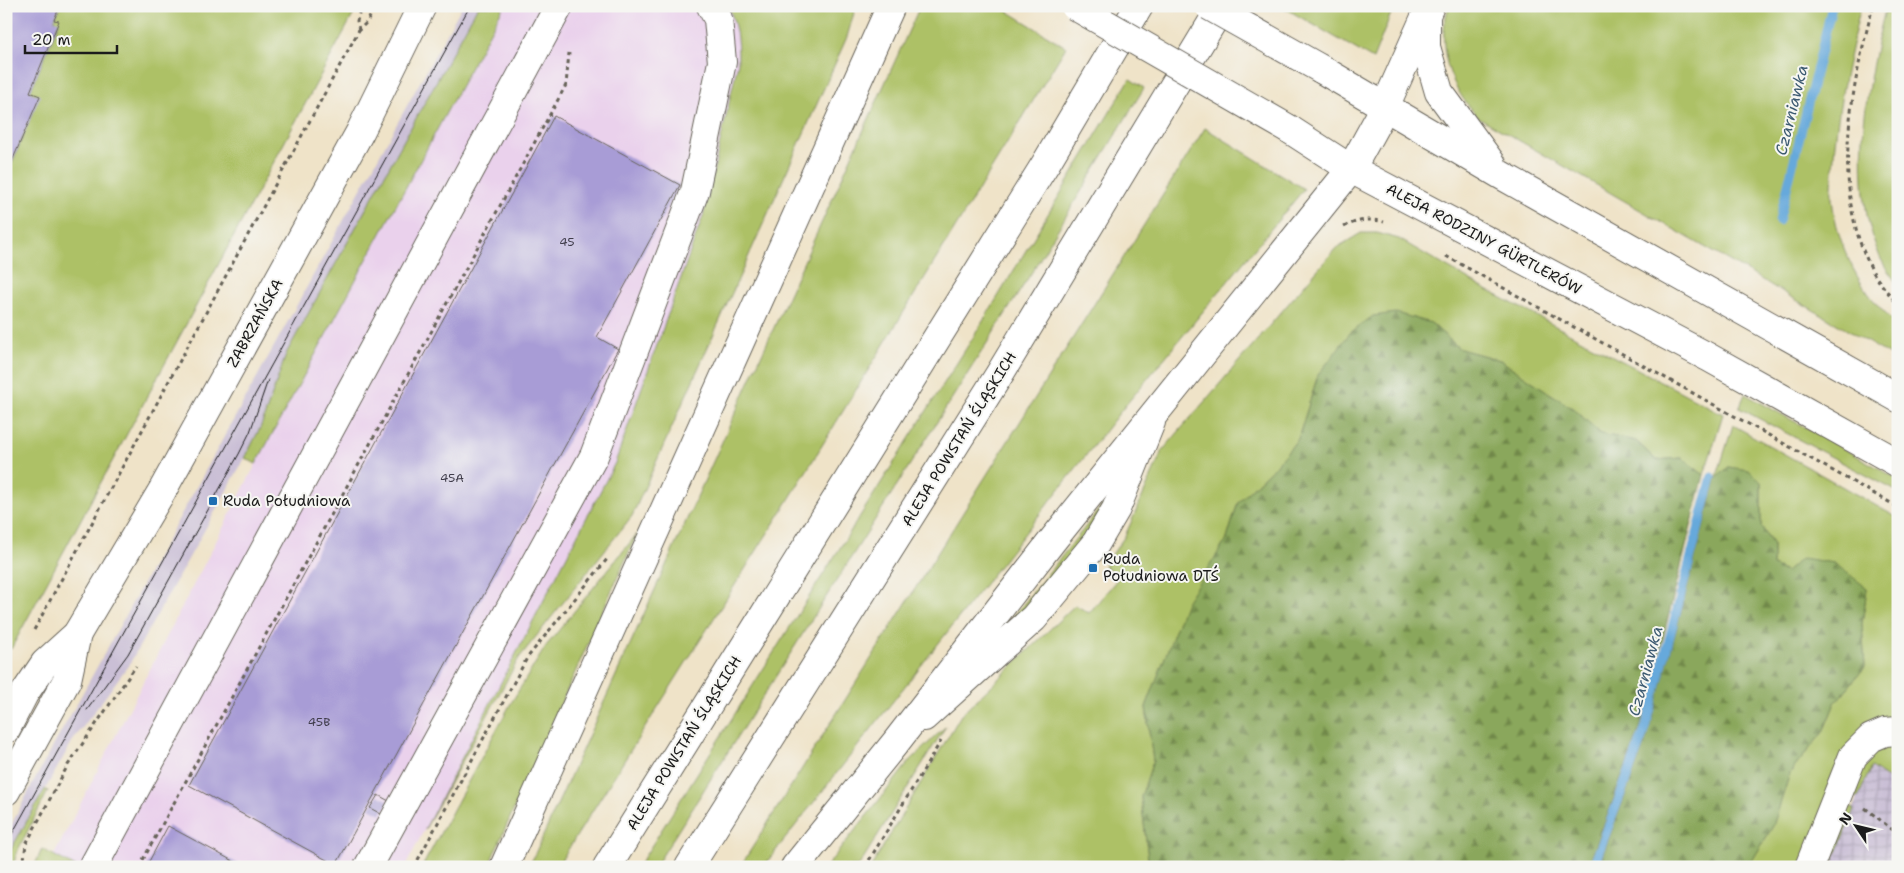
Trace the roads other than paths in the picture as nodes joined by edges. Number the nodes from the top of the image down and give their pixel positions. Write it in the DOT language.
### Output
graph roads {
  1 [pos="422,6"];
  2 [pos="711,6"];
  3 [pos="880,6"];
  4 [pos="891,6"];
  5 [pos="1075,6"];
  6 [pos="1139,6"];
  7 [pos="1209,6"];
  8 [pos="1222,6"];
  9 [pos="556,12"];
  10 [pos="1428,12"];
  11 [pos="875,37"];
  12 [pos="1385,107"];
  13 [pos="1351,169"];
  14 [pos="1501,175"];
  15 [pos="1898,398"];
  16 [pos="1898,463"];
  17 [pos="77,634"];
  18 [pos="12,687"];
  19 [pos="6,729"];
  20 [pos="1898,731"];
  21 [pos="6,791"];
  22 [pos="93,867"];
  23 [pos="368,867"];
  24 [pos="504,867"];
  25 [pos="606,867"];
  26 [pos="689,867"];
  27 [pos="796,867"];
  28 [pos="1809,867"];
  1 -- 17 [label="main road, ZABRZAŃSKA"];
  2 -- 23 [label="main road"];
  3 -- 11 [label="main road"];
  4 -- 11 [label="main road"];
  5 -- 13 [label="main road, ALEJA RODZINY GÜRTLERÓW, bridge"];
  6 -- 25 [label="main road, ALEJA POWSTAŃ ŚLĄSKICH"];
  7 -- 12 [label="main road, bridge"];
  8 -- 26 [label="main road, ALEJA POWSTAŃ ŚLĄSKICH"];
  9 -- 22 [label="main road"];
  10 -- 12 [label="main road"];
  10 -- 14 [label="main road"];
  11 -- 24 [label="main road"];
  12 -- 13 [label="main road"];
  12 -- 14 [label="main road"];
  13 -- 16 [label="main road, ALEJA RODZINY GÜRTLERÓW"];
  13 -- 27 [label="main road"];
  14 -- 15 [label="main road"];
  17 -- 18 [label="main road, ZABRZAŃSKA"];
  17 -- 21 [label="main road, ZABRZAŃSKA"];
  18 -- 19 [label="main road, ZABRZAŃSKA"];
  20 -- 28 [label="main road"];
}
